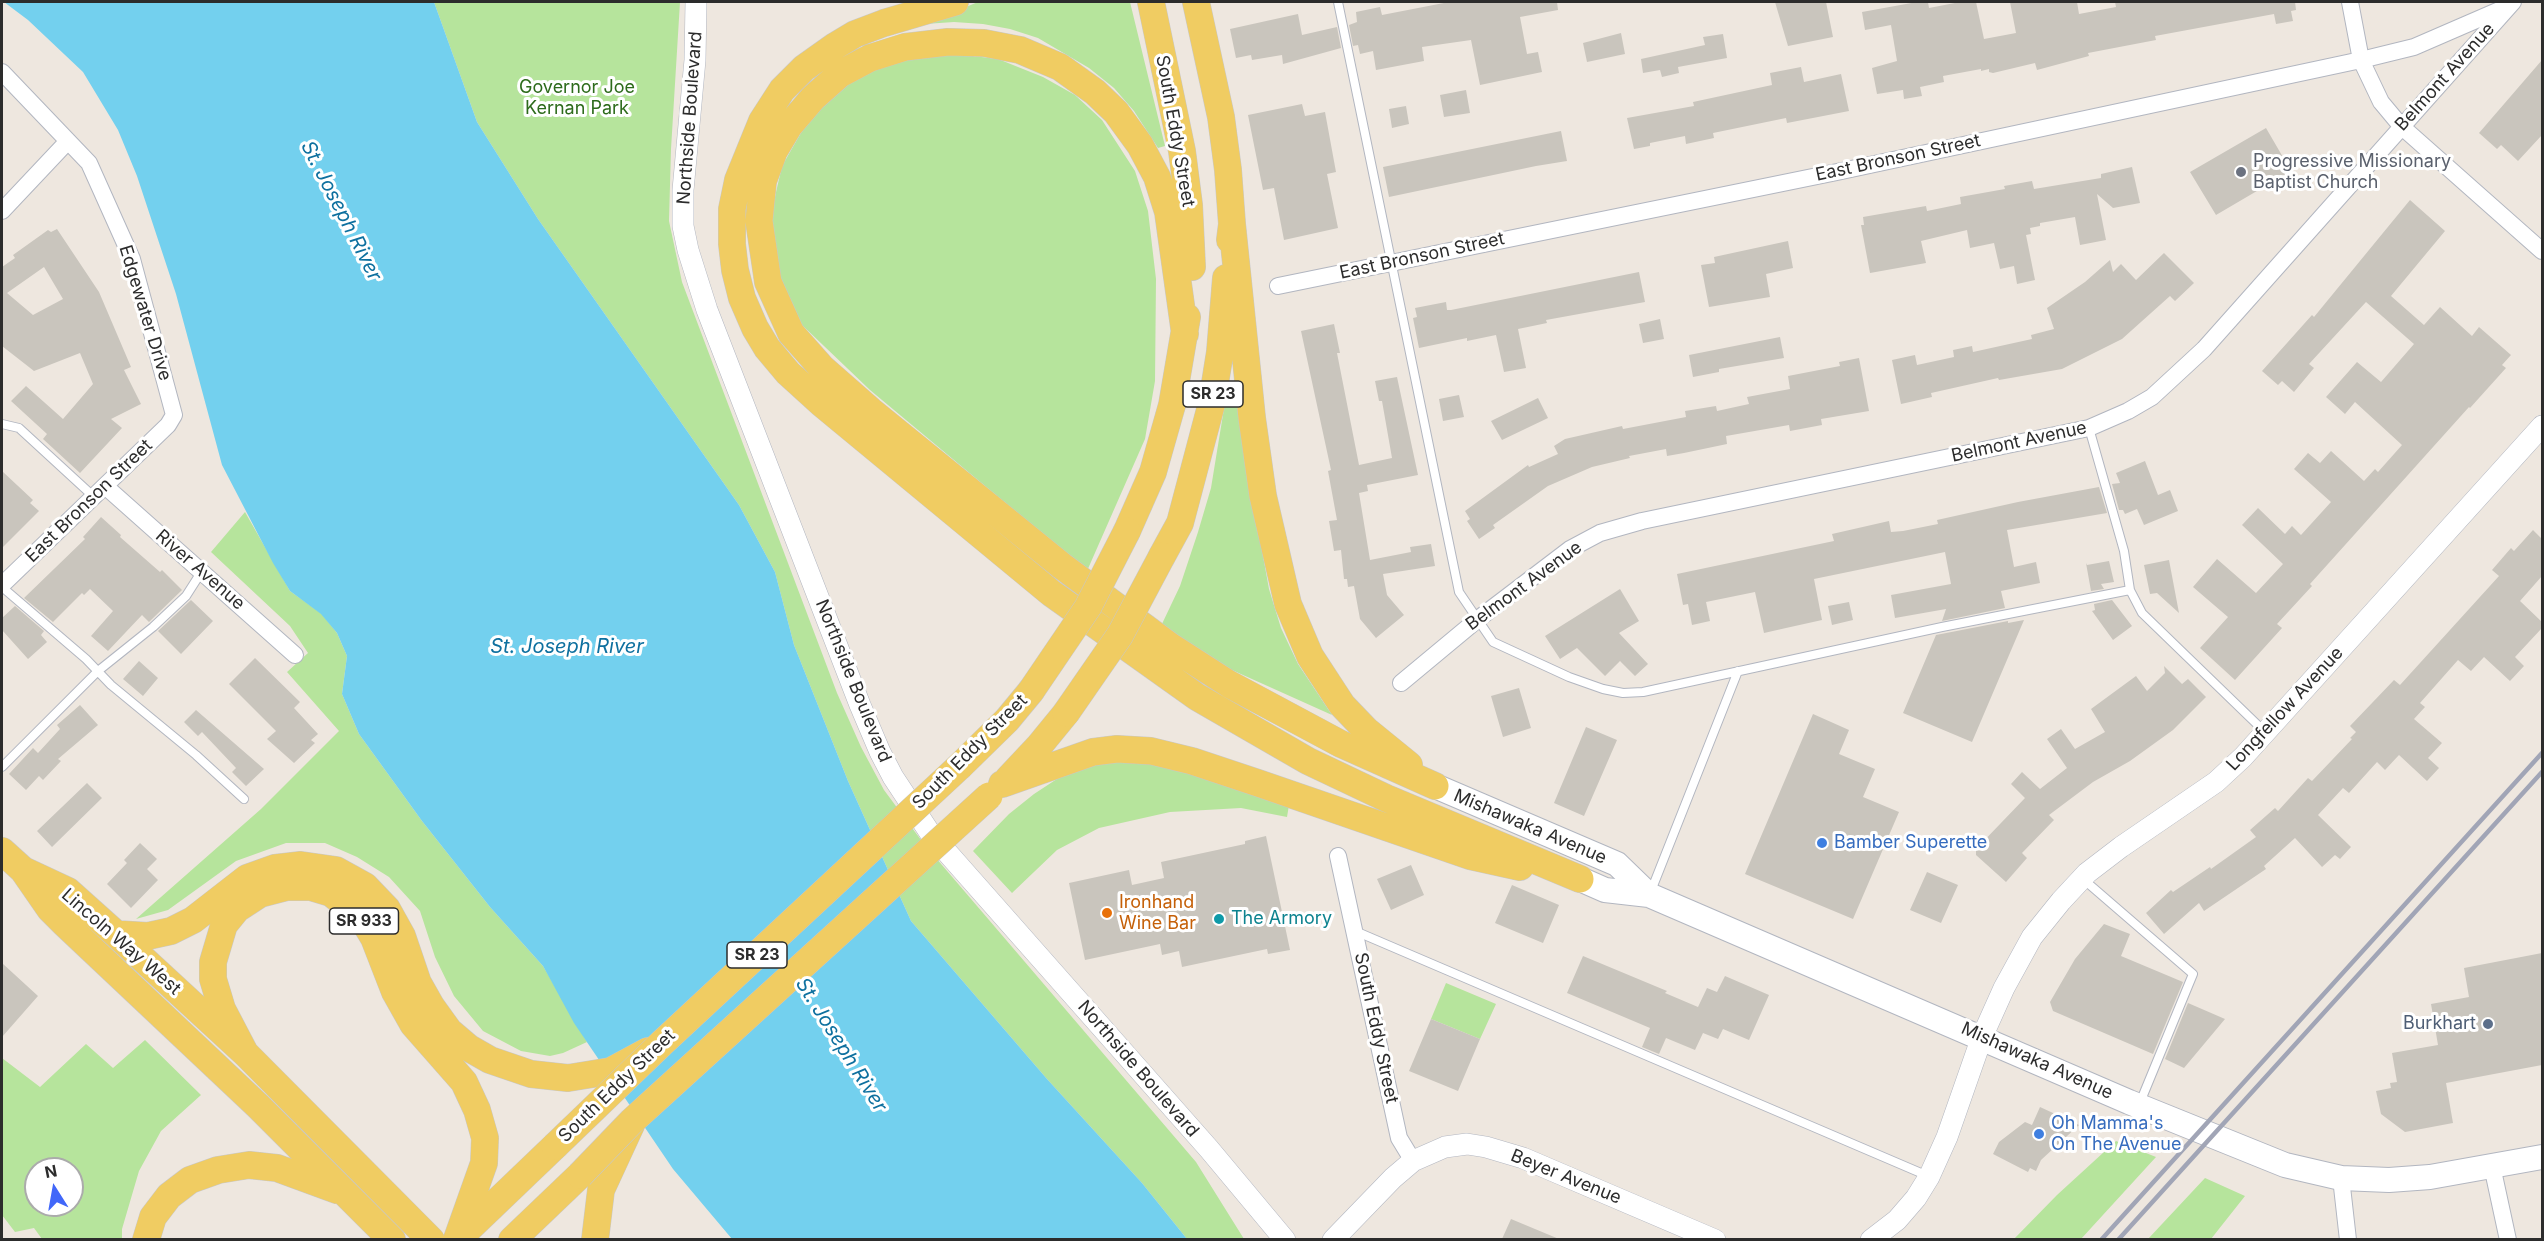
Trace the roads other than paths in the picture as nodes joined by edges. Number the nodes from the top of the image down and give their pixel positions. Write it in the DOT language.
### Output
graph roads {
  1 [pos="696,2"];
  2 [pos="955,2"];
  3 [pos="1151,2"];
  4 [pos="1196,2"];
  5 [pos="1338,2"];
  6 [pos="2350,2"];
  7 [pos="2512,3"];
  8 [pos="2361,60"];
  9 [pos="2,72"];
  10 [pos="2402,126"];
  11 [pos="68,141"];
  12 [pos="2,211"];
  13 [pos="1232,224"];
  14 [pos="2542,251"];
  15 [pos="1393,263"];
  16 [pos="1278,286"];
  17 [pos="1185,334"];
  18 [pos="174,415"];
  19 [pos="2,424"];
  20 [pos="2542,426"];
  21 [pos="2089,428"];
  22 [pos="99,491"];
  23 [pos="202,571"];
  24 [pos="2,586"];
  25 [pos="2130,590"];
  26 [pos="1478,619"];
  27 [pos="295,655"];
  28 [pos="98,671"];
  29 [pos="1738,671"];
  30 [pos="1401,683"];
  31 [pos="2266,733"];
  32 [pos="2,767"];
  33 [pos="1435,786"];
  34 [pos="996,790"];
  35 [pos="244,799"];
  36 [pos="2,851"];
  37 [pos="1338,856"];
  38 [pos="23,870"];
  39 [pos="1580,879"];
  40 [pos="2082,879"];
  41 [pos="1649,895"];
  42 [pos="1355,931"];
  43 [pos="116,934"];
  44 [pos="1982,1038"];
  45 [pos="662,1042"];
  46 [pos="245,1053"];
  47 [pos="2139,1106"];
  48 [pos="2542,1157"];
  49 [pos="1413,1161"];
  50 [pos="2492,1166"];
  51 [pos="1929,1177"];
  52 [pos="2342,1178"];
  53 [pos="591,1183"];
  54 [pos="347,1194"];
  55 [pos="485,1196"];
  56 [pos="516,1236"];
  57 [pos="146,1239"];
  58 [pos="392,1239"];
  59 [pos="431,1239"];
  60 [pos="457,1239"];
  61 [pos="594,1239"];
  62 [pos="1285,1239"];
  63 [pos="1334,1239"];
  64 [pos="1715,1239"];
  65 [pos="1870,1239"];
  66 [pos="2348,1239"];
  67 [pos="2508,1239"];
  1 -- 62 [label="street, Northside Boulevard"];
  2 -- 39 [label="main road"];
  3 -- 17 [label="main road, South Eddy Street / SR 23"];
  4 -- 13 [label="main road, South Eddy Street / SR 23"];
  5 -- 15 [label="lane"];
  6 -- 8 [label="street"];
  7 -- 8 [label="street, East Bronson Street"];
  7 -- 10 [label="street, Belmont Avenue"];
  8 -- 10 [label="street"];
  8 -- 15 [label="street, East Bronson Street"];
  9 -- 11 [label="street, Edgewater Drive"];
  10 -- 14 [label="street"];
  10 -- 21 [label="street, Belmont Avenue"];
  11 -- 12 [label="street"];
  11 -- 18 [label="street, Edgewater Drive"];
  13 -- 33 [label="main road"];
  13 -- 34 [label="main road, South Eddy Street / SR 23, bridge"];
  15 -- 16 [label="street, East Bronson Street"];
  15 -- 26 [label="lane"];
  17 -- 33 [label="main road"];
  17 -- 45 [label="main road, South Eddy Street / SR 23, bridge"];
  18 -- 22 [label="street, East Bronson Street"];
  19 -- 22 [label="lane"];
  20 -- 31 [label="street, Longfellow Avenue"];
  21 -- 25 [label="lane"];
  21 -- 26 [label="street, Belmont Avenue"];
  22 -- 23 [label="street, River Avenue"];
  22 -- 24 [label="street, East Bronson Street"];
  23 -- 27 [label="street, River Avenue"];
  23 -- 28 [label="lane"];
  24 -- 28 [label="lane"];
  25 -- 29 [label="lane"];
  25 -- 31 [label="lane"];
  26 -- 29 [label="lane"];
  26 -- 30 [label="street, Belmont Avenue"];
  28 -- 32 [label="lane"];
  28 -- 35 [label="lane"];
  29 -- 41 [label="lane"];
  31 -- 40 [label="street, Longfellow Avenue"];
  33 -- 41 [label="main road, Mishawaka Avenue"];
  34 -- 39 [label="main road"];
  34 -- 53 [label="main road, South Eddy Street / SR 23, bridge"];
  36 -- 38 [label="main road"];
  37 -- 42 [label="street, South Eddy Street"];
  38 -- 43 [label="main road, Lincoln Way West"];
  38 -- 54 [label="main road, Lincoln Way West"];
  39 -- 41 [label="main road, Mishawaka Avenue"];
  40 -- 44 [label="street, Longfellow Avenue"];
  40 -- 47 [label="lane"];
  41 -- 44 [label="main road, Mishawaka Avenue"];
  42 -- 49 [label="street, South Eddy Street"];
  42 -- 51 [label="lane"];
  43 -- 45 [label="main road, bridge"];
  43 -- 46 [label="main road, Lincoln Way West"];
  44 -- 47 [label="main road, Mishawaka Avenue"];
  44 -- 51 [label="street"];
  45 -- 55 [label="main road, South Eddy Street / SR 23, bridge"];
  46 -- 55 [label="main road, SR 933"];
  46 -- 59 [label="main road, Lincoln Way West / SR 933"];
  47 -- 52 [label="main road, Mishawaka Avenue"];
  48 -- 50 [label="main road, Mishawaka Avenue"];
  49 -- 63 [label="street, Beyer Avenue"];
  49 -- 64 [label="street, Beyer Avenue"];
  50 -- 52 [label="main road, Mishawaka Avenue"];
  50 -- 67 [label="street"];
  51 -- 65 [label="street"];
  52 -- 66 [label="street"];
  53 -- 56 [label="main road, South Eddy Street / SR 23"];
  53 -- 61 [label="main road"];
  54 -- 57 [label="main road"];
  54 -- 58 [label="main road, Lincoln Way West"];
  55 -- 60 [label="main road, SR 933"];
}
